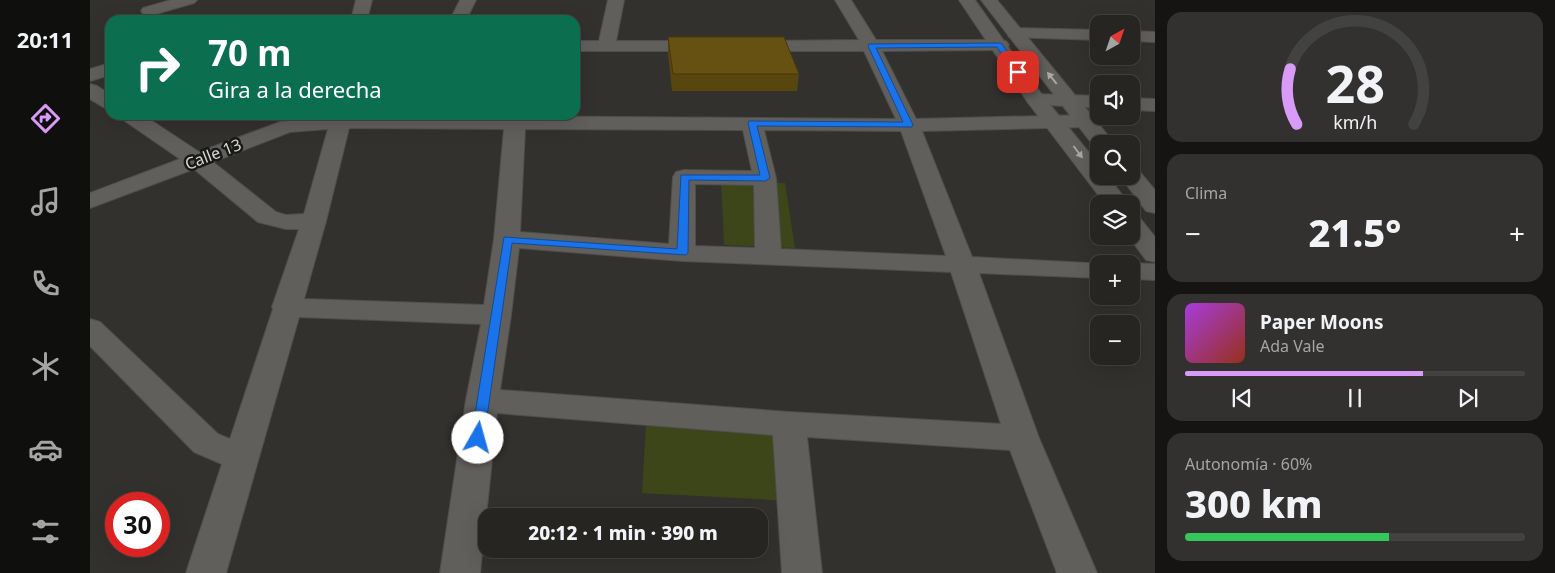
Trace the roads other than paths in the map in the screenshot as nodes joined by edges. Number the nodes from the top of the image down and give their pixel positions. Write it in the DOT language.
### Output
graph roads {
  1 [pos="189,0"];
  2 [pos="364,0"];
  3 [pos="468,0"];
  4 [pos="616,0"];
  5 [pos="843,0"];
  6 [pos="967,0"];
  7 [pos="989,0"];
  8 [pos="158,15"];
  9 [pos="360,15"];
  10 [pos="460,15"];
  11 [pos="1016,33"];
  12 [pos="1090,35"];
  13 [pos="1140,36"];
  14 [pos="1155,37"];
  15 [pos="1000,45"];
  16 [pos="580,46"];
  17 [pos="606,46"];
  18 [pos="871,46"];
  19 [pos="105,70"];
  20 [pos="90,75"];
  21 [pos="90,90"];
  22 [pos="105,100"];
  23 [pos="1036,100"];
  24 [pos="1071,101"];
  25 [pos="1090,102"];
  26 [pos="1140,104"];
  27 [pos="1155,104"];
  28 [pos="580,110"];
  29 [pos="906,119"];
  30 [pos="137,120"];
  31 [pos="326,120"];
  32 [pos="339,120"];
  33 [pos="514,120"];
  34 [pos="574,120"];
  35 [pos="1054,121"];
  36 [pos="1086,121"];
  37 [pos="752,123"];
  38 [pos="1097,135"];
  39 [pos="197,160"];
  40 [pos="765,178"];
  41 [pos="1110,195"];
  42 [pos="90,201"];
  43 [pos="314,221"];
  44 [pos="1140,234"];
  45 [pos="507,239"];
  46 [pos="682,253"];
  47 [pos="1155,254"];
  48 [pos="768,255"];
  49 [pos="962,264"];
  50 [pos="1090,270"];
  51 [pos="1140,271"];
  52 [pos="1155,272"];
  53 [pos="286,307"];
  54 [pos="497,315"];
  55 [pos="90,329"];
  56 [pos="482,400"];
  57 [pos="789,424"];
  58 [pos="1022,438"];
  59 [pos="241,458"];
  60 [pos="206,573"];
  61 [pos="460,573"];
  62 [pos="802,573"];
  63 [pos="1078,573"];
  1 -- 8 [label="street"];
  2 -- 9 [label="street"];
  3 -- 10 [label="street"];
  4 -- 17 [label="street"];
  5 -- 18 [label="street"];
  6 -- 15 [label="street"];
  7 -- 11 [label="street"];
  11 -- 12 [label="street"];
  24 -- 11 [label="street, one-way"];
  13 -- 14 [label="street"];
  15 -- 18 [label="street"];
  15 -- 23 [label="street"];
  16 -- 17 [label="street"];
  17 -- 18 [label="street"];
  18 -- 29 [label="street"];
  19 -- 20 [label="street"];
  21 -- 22 [label="street"];
  23 -- 24 [label="street"];
  23 -- 35 [label="street"];
  24 -- 25 [label="street"];
  24 -- 36 [label="street"];
  26 -- 27 [label="street"];
  28 -- 29 [label="street"];
  29 -- 35 [label="street"];
  29 -- 37 [label="street, Calle 13"];
  29 -- 49 [label="street"];
  30 -- 39 [label="street"];
  31 -- 39 [label="street, Calle 13"];
  32 -- 43 [label="street"];
  33 -- 45 [label="street"];
  34 -- 37 [label="street, Calle 13"];
  35 -- 36 [label="street"];
  35 -- 41 [label="street, one-way"];
  36 -- 38 [label="street"];
  37 -- 40 [label="street"];
  39 -- 42 [label="street, Calle 13"];
  39 -- 43 [label="street"];
  40 -- 46 [label="street"];
  40 -- 48 [label="street"];
  43 -- 53 [label="street"];
  44 -- 47 [label="street"];
  45 -- 46 [label="street"];
  45 -- 54 [label="street"];
  46 -- 48 [label="street"];
  48 -- 49 [label="street"];
  49 -- 50 [label="street"];
  49 -- 58 [label="street"];
  51 -- 52 [label="street"];
  53 -- 54 [label="street"];
  53 -- 59 [label="street"];
  54 -- 56 [label="street"];
  55 -- 59 [label="street"];
  56 -- 57 [label="street"];
  56 -- 61 [label="street"];
  57 -- 58 [label="street"];
  57 -- 62 [label="street"];
  58 -- 63 [label="street"];
  59 -- 60 [label="street"];
}
